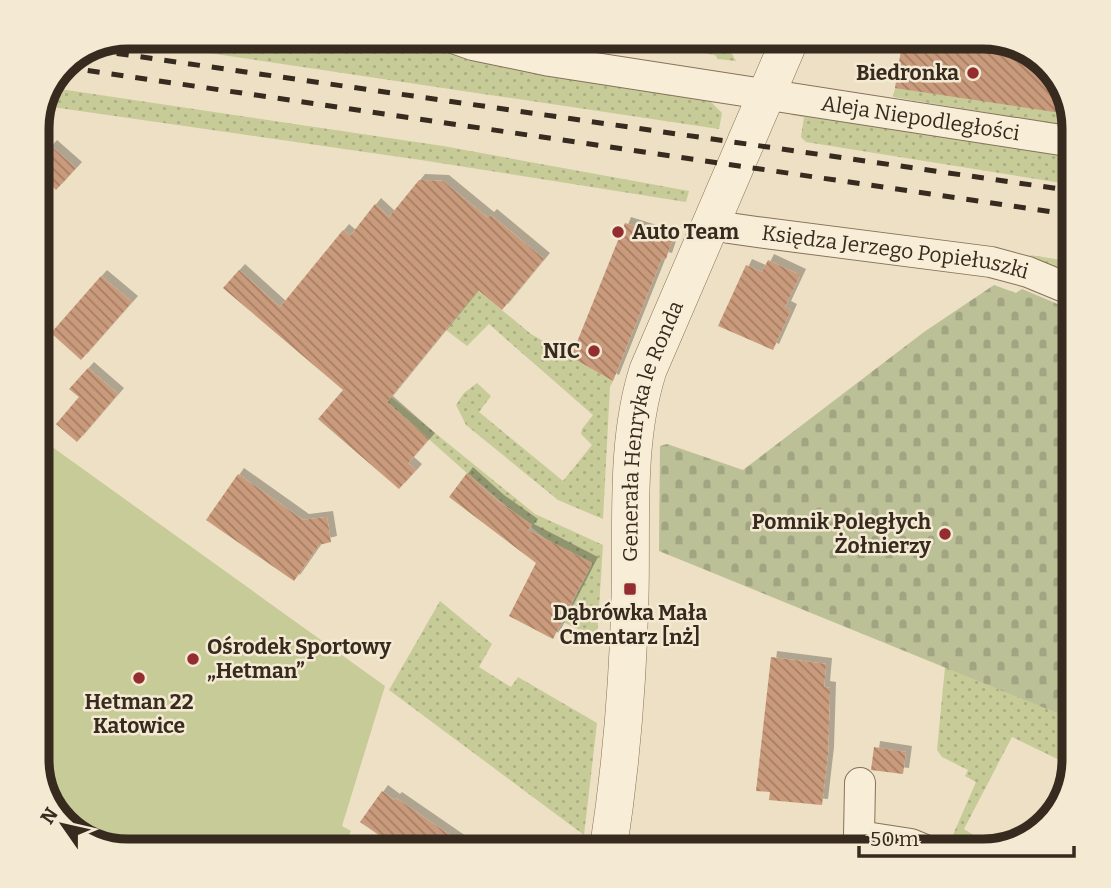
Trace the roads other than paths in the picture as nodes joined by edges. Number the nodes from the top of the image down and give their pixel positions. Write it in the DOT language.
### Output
graph roads {
  1 [pos="492,49"];
  2 [pos="786,49"];
  3 [pos="767,95"];
  4 [pos="1062,140"];
  5 [pos="712,222"];
  6 [pos="1062,285"];
  7 [pos="860,783"];
  8 [pos="610,839"];
  9 [pos="857,839"];
  1 -- 3 [label="street, Aleja Niepodległości"];
  2 -- 3 [label="street, Generała Henryka le Ronda"];
  3 -- 4 [label="street, Aleja Niepodległości"];
  3 -- 5 [label="street, Generała Henryka le Ronda"];
  5 -- 6 [label="street, Księdza Jerzego Popiełuszki"];
  5 -- 8 [label="street, Generała Henryka le Ronda"];
  7 -- 9 [label="street"];
}
